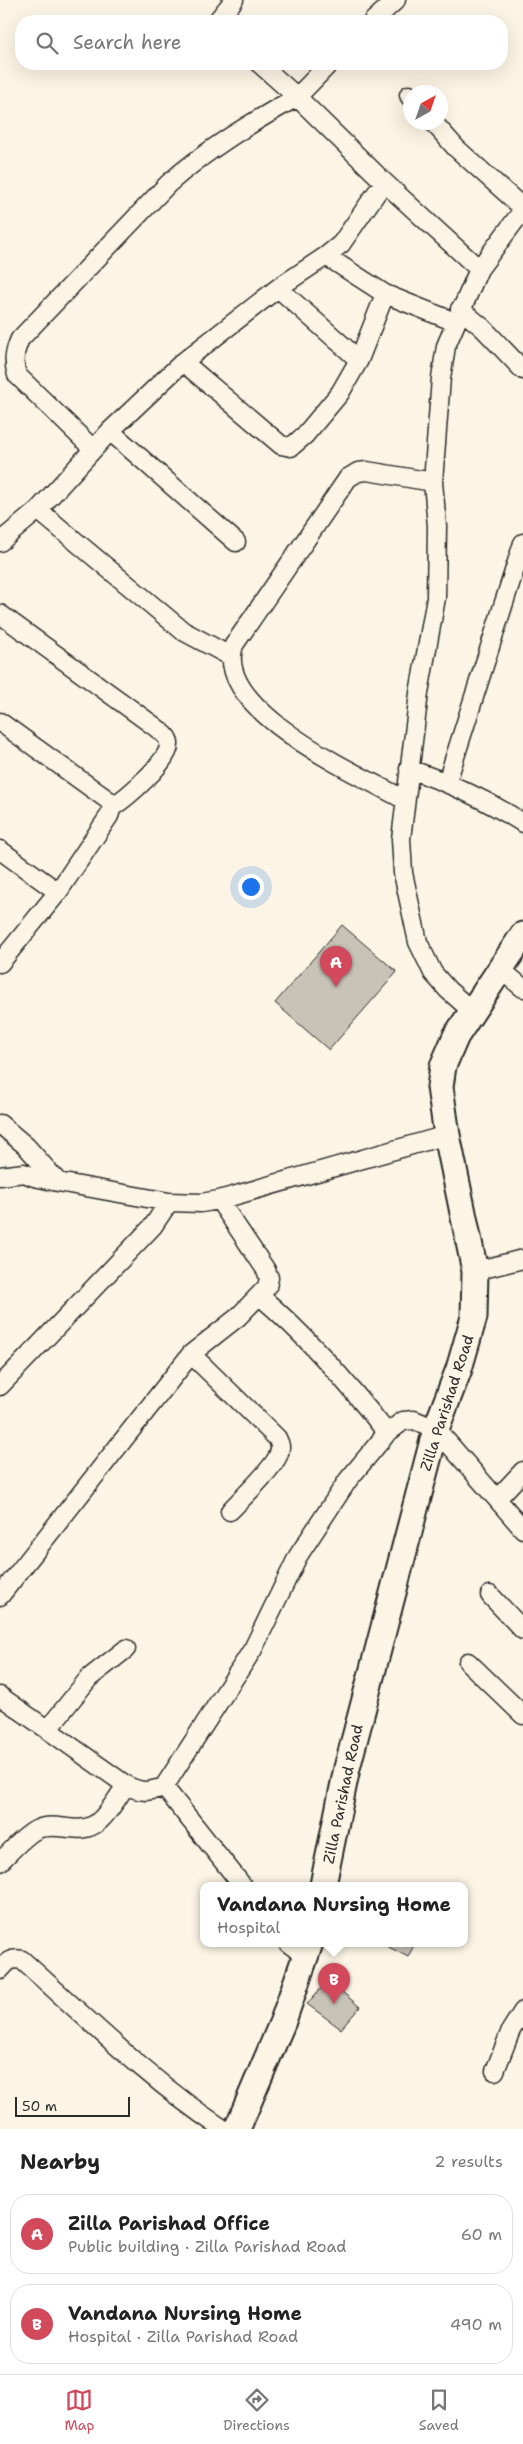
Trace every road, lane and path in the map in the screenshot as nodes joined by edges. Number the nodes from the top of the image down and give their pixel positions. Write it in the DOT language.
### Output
graph roads {
  1 [pos="234,0"];
  2 [pos="396,0"];
  3 [pos="222,15"];
  4 [pos="380,15"];
  5 [pos="267,70"];
  6 [pos="323,70"];
  7 [pos="297,97"];
  8 [pos="440,130"];
  9 [pos="384,182"];
  10 [pos="523,209"];
  11 [pos="326,256"];
  12 [pos="479,269"];
  13 [pos="278,288"];
  14 [pos="385,294"];
  15 [pos="457,316"];
  16 [pos="358,360"];
  17 [pos="183,362"];
  18 [pos="523,370"];
  19 [pos="110,431"];
  20 [pos="92,449"];
  21 [pos="433,482"];
  22 [pos="38,510"];
  23 [pos="0,542"];
  24 [pos="236,542"];
  25 [pos="523,543"];
  26 [pos="0,614"];
  27 [pos="230,656"];
  28 [pos="0,722"];
  29 [pos="409,769"];
  30 [pos="446,782"];
  31 [pos="405,800"];
  32 [pos="112,808"];
  33 [pos="523,823"];
  34 [pos="0,850"];
  35 [pos="58,892"];
  36 [pos="523,935"];
  37 [pos="0,963"];
  38 [pos="500,969"];
  39 [pos="523,988"];
  40 [pos="472,1011"];
  41 [pos="0,1124"];
  42 [pos="447,1135"];
  43 [pos="0,1176"];
  44 [pos="34,1178"];
  45 [pos="58,1182"];
  46 [pos="0,1183"];
  47 [pos="219,1200"];
  48 [pos="169,1202"];
  49 [pos="523,1259"];
  50 [pos="475,1271"];
  51 [pos="260,1296"];
  52 [pos="191,1354"];
  53 [pos="0,1386"];
  54 [pos="436,1429"];
  55 [pos="387,1433"];
  56 [pos="523,1471"];
  57 [pos="497,1499"];
  58 [pos="230,1511"];
  59 [pos="523,1529"];
  60 [pos="490,1595"];
  61 [pos="0,1596"];
  62 [pos="523,1630"];
  63 [pos="126,1649"];
  64 [pos="468,1662"];
  65 [pos="0,1696"];
  66 [pos="523,1716"];
  67 [pos="48,1729"];
  68 [pos="126,1785"];
  69 [pos="164,1786"];
  70 [pos="0,1862"];
  71 [pos="240,1882"];
  72 [pos="324,1882"];
  73 [pos="301,1947"];
  74 [pos="0,1970"];
  75 [pos="523,2010"];
  76 [pos="495,2071"];
  77 [pos="223,2129"];
  78 [pos="236,2129"];
  1 -- 3 [label="street"];
  2 -- 4 [label="street"];
  5 -- 7 [label="street"];
  6 -- 7 [label="street"];
  7 -- 9 [label="street"];
  7 -- 20 [label="street"];
  8 -- 10 [label="street"];
  9 -- 11 [label="street"];
  9 -- 12 [label="street"];
  10 -- 12 [label="street"];
  11 -- 13 [label="street"];
  11 -- 14 [label="street"];
  12 -- 15 [label="street"];
  13 -- 16 [label="street"];
  13 -- 17 [label="street"];
  14 -- 15 [label="street"];
  14 -- 16 [label="street"];
  15 -- 18 [label="street"];
  15 -- 21 [label="street"];
  16 -- 17 [label="street"];
  17 -- 19 [label="street"];
  19 -- 20 [label="street"];
  19 -- 24 [label="street"];
  20 -- 22 [label="street"];
  21 -- 27 [label="street"];
  21 -- 29 [label="street"];
  22 -- 23 [label="street"];
  22 -- 27 [label="street"];
  25 -- 30 [label="street"];
  26 -- 32 [label="street"];
  27 -- 31 [label="street"];
  28 -- 32 [label="street"];
  29 -- 30 [label="street"];
  29 -- 31 [label="street"];
  30 -- 33 [label="street"];
  31 -- 40 [label="street"];
  32 -- 35 [label="street"];
  34 -- 35 [label="street"];
  35 -- 37 [label="street"];
  36 -- 38 [label="main road, Zilla Parishad Road"];
  38 -- 39 [label="street"];
  38 -- 40 [label="main road, Zilla Parishad Road"];
  40 -- 42 [label="main road, Zilla Parishad Road"];
  41 -- 45 [label="street"];
  42 -- 47 [label="street"];
  42 -- 50 [label="main road, Zilla Parishad Road"];
  43 -- 44 [label="street"];
  44 -- 45 [label="street"];
  44 -- 46 [label="street"];
  45 -- 48 [label="street"];
  47 -- 48 [label="street"];
  47 -- 51 [label="street"];
  48 -- 53 [label="street"];
  49 -- 50 [label="street"];
  50 -- 54 [label="main road, Zilla Parishad Road"];
  51 -- 52 [label="street"];
  51 -- 55 [label="street"];
  52 -- 58 [label="street"];
  52 -- 61 [label="street"];
  54 -- 55 [label="street"];
  54 -- 57 [label="street"];
  54 -- 72 [label="main road, Zilla Parishad Road"];
  55 -- 69 [label="street"];
  56 -- 57 [label="street"];
  57 -- 59 [label="street"];
  60 -- 62 [label="street"];
  63 -- 67 [label="street"];
  64 -- 66 [label="street"];
  65 -- 67 [label="street"];
  67 -- 68 [label="street"];
  68 -- 69 [label="street"];
  68 -- 70 [label="street"];
  69 -- 71 [label="street"];
  73 -- 78 [label="main road"];
  74 -- 77 [label="street"];
  75 -- 76 [label="street"];
}
